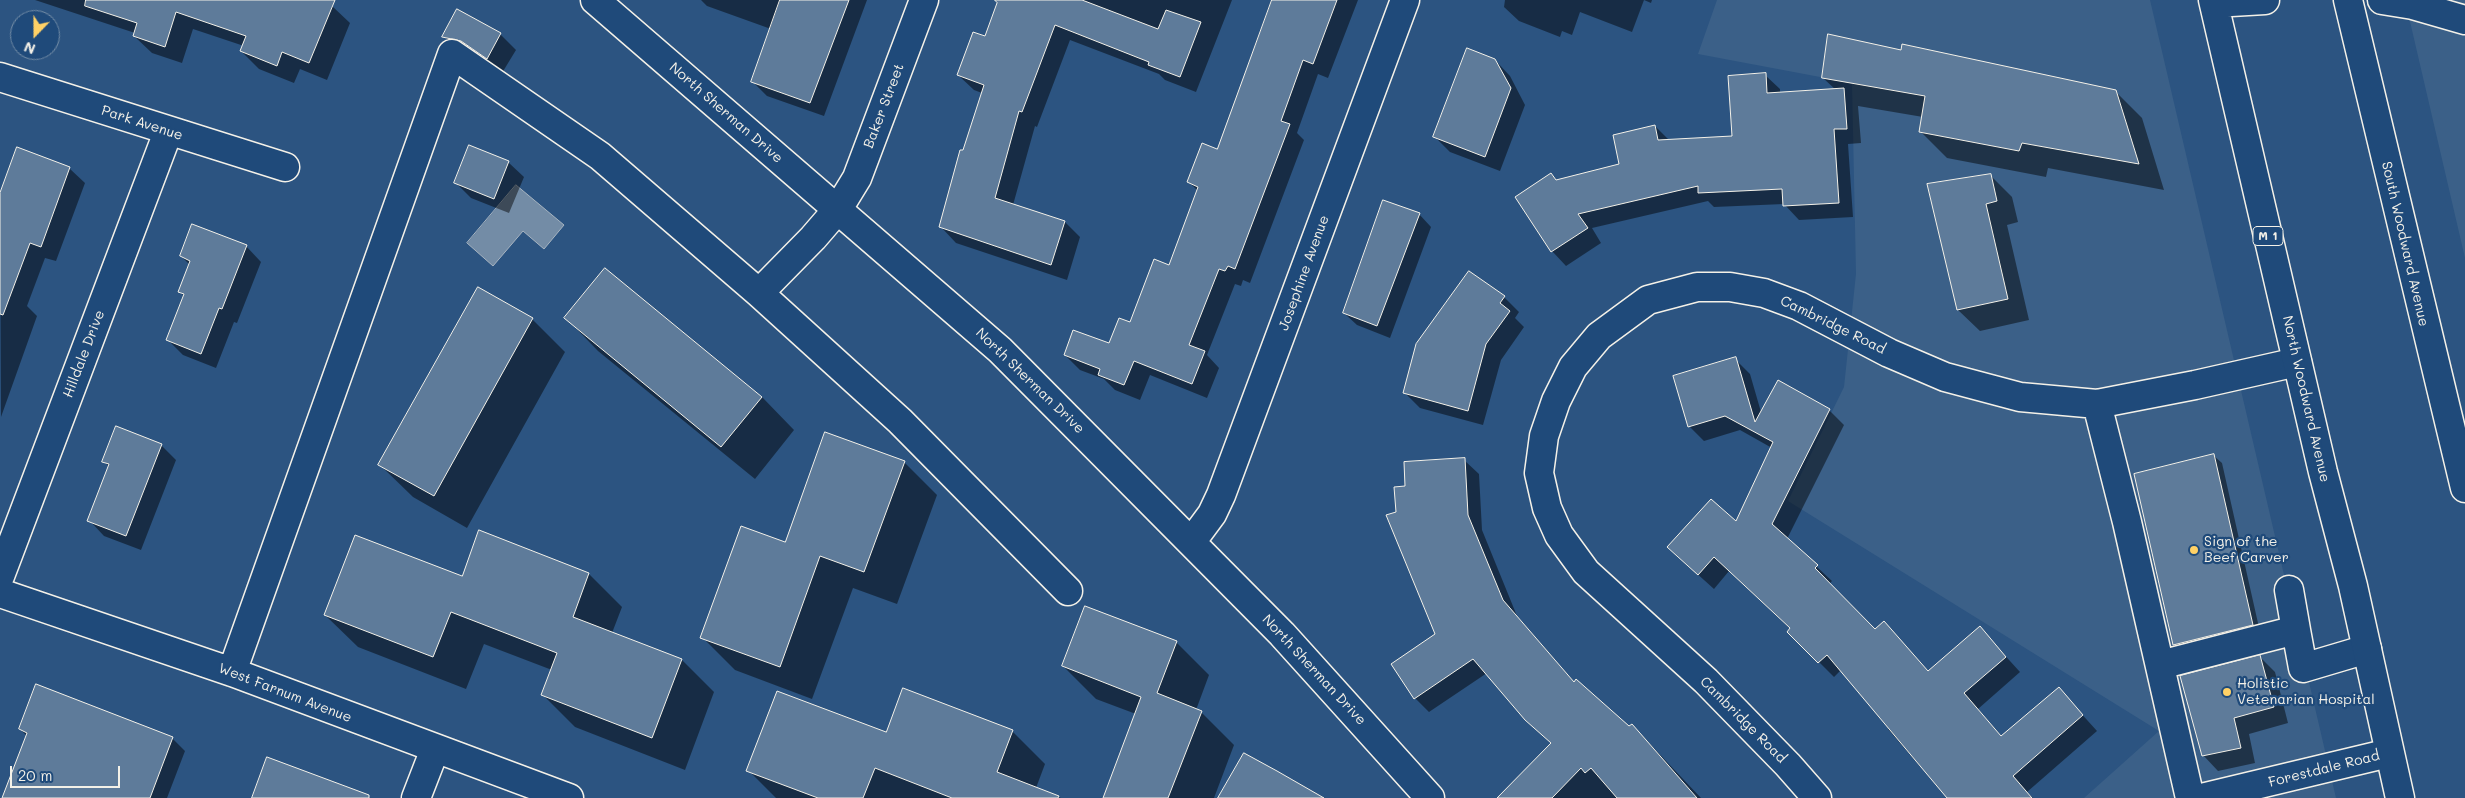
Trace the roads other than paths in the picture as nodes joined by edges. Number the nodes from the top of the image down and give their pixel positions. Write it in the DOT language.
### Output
graph roads {
  1 [pos="595,0"];
  2 [pos="924,0"];
  3 [pos="1405,0"];
  4 [pos="2265,0"];
  5 [pos="2348,0"];
  6 [pos="2382,0"];
  7 [pos="2214,2"];
  8 [pos="623,9"];
  9 [pos="2465,20"];
  10 [pos="0,77"];
  11 [pos="168,132"];
  12 [pos="285,167"];
  13 [pos="838,209"];
  14 [pos="759,293"];
  15 [pos="2297,362"];
  16 [pos="2097,404"];
  17 [pos="2465,488"];
  18 [pos="1192,541"];
  19 [pos="0,576"];
  20 [pos="2289,590"];
  21 [pos="1068,591"];
  22 [pos="0,593"];
  23 [pos="2296,630"];
  24 [pos="2367,649"];
  25 [pos="2160,665"];
  26 [pos="232,672"];
  27 [pos="435,749"];
  28 [pos="2389,753"];
  29 [pos="416,798"];
  30 [pos="569,798"];
  31 [pos="1430,798"];
  32 [pos="1817,798"];
  33 [pos="2190,798"];
  34 [pos="2201,798"];
  35 [pos="2400,798"];
  36 [pos="2411,798"];
  1 -- 8 [label="street, North Sherman Drive"];
  2 -- 13 [label="street, Baker Street"];
  3 -- 18 [label="street, Josephine Avenue"];
  4 -- 7 [label="street"];
  5 -- 17 [label="street, South Woodward Avenue"];
  6 -- 9 [label="street"];
  7 -- 15 [label="street, North Woodward Avenue / M 1"];
  8 -- 13 [label="street, North Sherman Drive"];
  10 -- 11 [label="street, Park Avenue"];
  11 -- 12 [label="street, Park Avenue"];
  11 -- 19 [label="street, Hilldale Drive"];
  13 -- 14 [label="street, Baker Street"];
  13 -- 18 [label="street, North Sherman Drive"];
  14 -- 21 [label="street"];
  14 -- 26 [label="street"];
  15 -- 16 [label="street, Cambridge Road"];
  15 -- 24 [label="street, North Woodward Avenue / M 1"];
  16 -- 25 [label="street"];
  16 -- 32 [label="street, Cambridge Road"];
  18 -- 31 [label="street, North Sherman Drive"];
  20 -- 23 [label="street"];
  22 -- 26 [label="street, West Farnum Avenue"];
  23 -- 24 [label="street"];
  23 -- 25 [label="street"];
  24 -- 28 [label="street, North Woodward Avenue / M 1"];
  25 -- 33 [label="street"];
  26 -- 27 [label="street, West Farnum Avenue"];
  27 -- 29 [label="street"];
  27 -- 30 [label="street, West Farnum Avenue"];
  28 -- 34 [label="street, Forestdale Road"];
  28 -- 35 [label="street, North Woodward Avenue / M 1"];
  28 -- 36 [label="street"];
}
